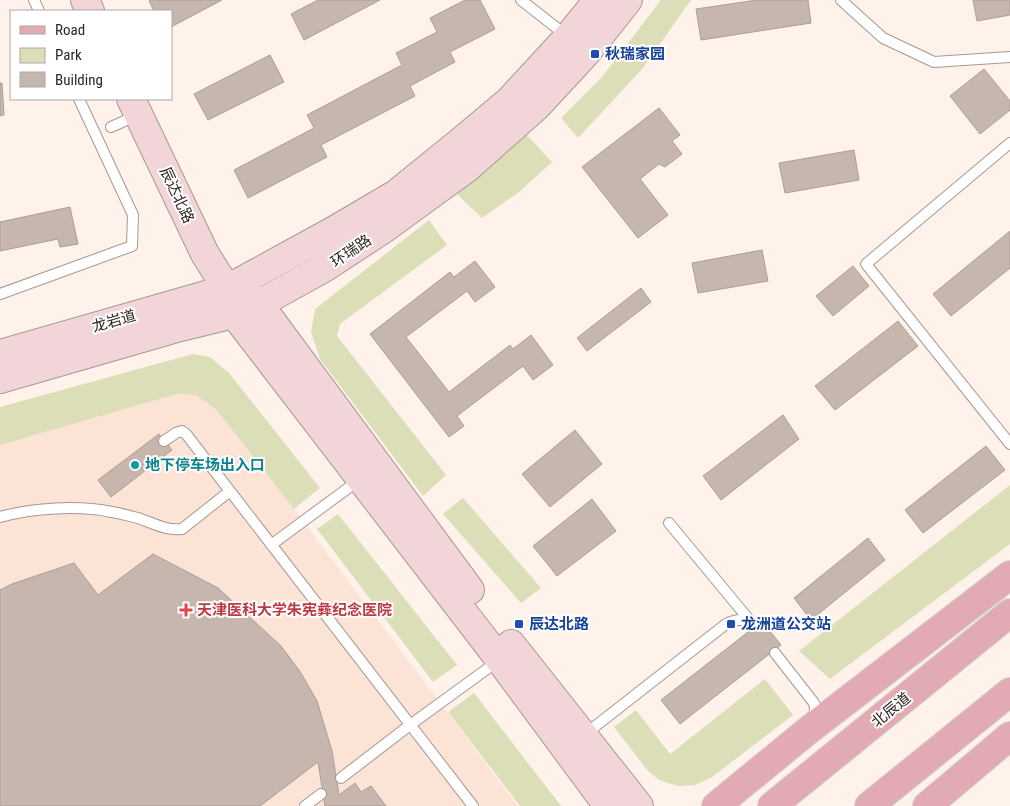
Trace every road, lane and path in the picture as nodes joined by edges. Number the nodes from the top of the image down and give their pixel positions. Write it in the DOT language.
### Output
graph roads {
  1 [pos="521,0"];
  2 [pos="598,0"];
  3 [pos="628,0"];
  4 [pos="841,0"];
  5 [pos="577,44"];
  6 [pos="1010,57"];
  7 [pos="79,100"];
  8 [pos="135,107"];
  9 [pos="111,127"];
  10 [pos="1010,143"];
  11 [pos="0,294"];
  12 [pos="231,301"];
  13 [pos="259,304"];
  14 [pos="186,326"];
  15 [pos="0,354"];
  16 [pos="265,355"];
  17 [pos="0,379"];
  18 [pos="164,441"];
  19 [pos="1010,444"];
  20 [pos="369,473"];
  21 [pos="230,491"];
  22 [pos="0,517"];
  23 [pos="669,523"];
  24 [pos="271,545"];
  25 [pos="1010,575"];
  26 [pos="1010,613"];
  27 [pos="775,653"];
  28 [pos="508,654"];
  29 [pos="1010,692"];
  30 [pos="410,725"];
  31 [pos="810,729"];
  32 [pos="1010,736"];
  33 [pos="575,742"];
  34 [pos="341,778"];
  35 [pos="321,794"];
  36 [pos="469,805"];
  37 [pos="305,806"];
  38 [pos="608,806"];
  39 [pos="639,806"];
  40 [pos="716,806"];
  41 [pos="772,806"];
  42 [pos="869,806"];
  43 [pos="927,806"];
  1 -- 5 [label="lane"];
  2 -- 5 [label="main road, 环瑞路"];
  3 -- 5 [label="main road, 环瑞路"];
  4 -- 6 [label="lane"];
  5 -- 12 [label="main road, 环瑞路"];
  5 -- 13 [label="main road, 环瑞路"];
  7 -- 11 [label="lane"];
  8 -- 9 [label="lane"];
  8 -- 12 [label="main road, 辰达北路"];
  10 -- 19 [label="lane"];
  12 -- 13 [label="main road, 辰达北路"];
  12 -- 14 [label="main road, 环瑞路"];
  12 -- 15 [label="main road, 龙岩道"];
  12 -- 16 [label="main road, 辰达北路"];
  13 -- 20 [label="main road, 辰达北路"];
  14 -- 16 [label="main road"];
  14 -- 17 [label="main road, 环瑞路"];
  16 -- 20 [label="main road, 辰达北路"];
  18 -- 21 [label="lane"];
  20 -- 24 [label="lane"];
  20 -- 28 [label="main road, 辰达北路"];
  21 -- 22 [label="lane"];
  21 -- 24 [label="lane"];
  23 -- 33 [label="lane"];
  24 -- 30 [label="lane"];
  25 -- 31 [label="main road"];
  26 -- 41 [label="main road, 北辰道"];
  27 -- 31 [label="lane"];
  28 -- 30 [label="lane"];
  28 -- 33 [label="main road, 辰达北路"];
  29 -- 42 [label="main road"];
  30 -- 34 [label="lane"];
  30 -- 36 [label="lane"];
  31 -- 40 [label="main road"];
  32 -- 43 [label="main road"];
  33 -- 38 [label="main road, 辰达北路"];
  33 -- 39 [label="main road, 辰达北路"];
  35 -- 37 [label="lane"];
}
